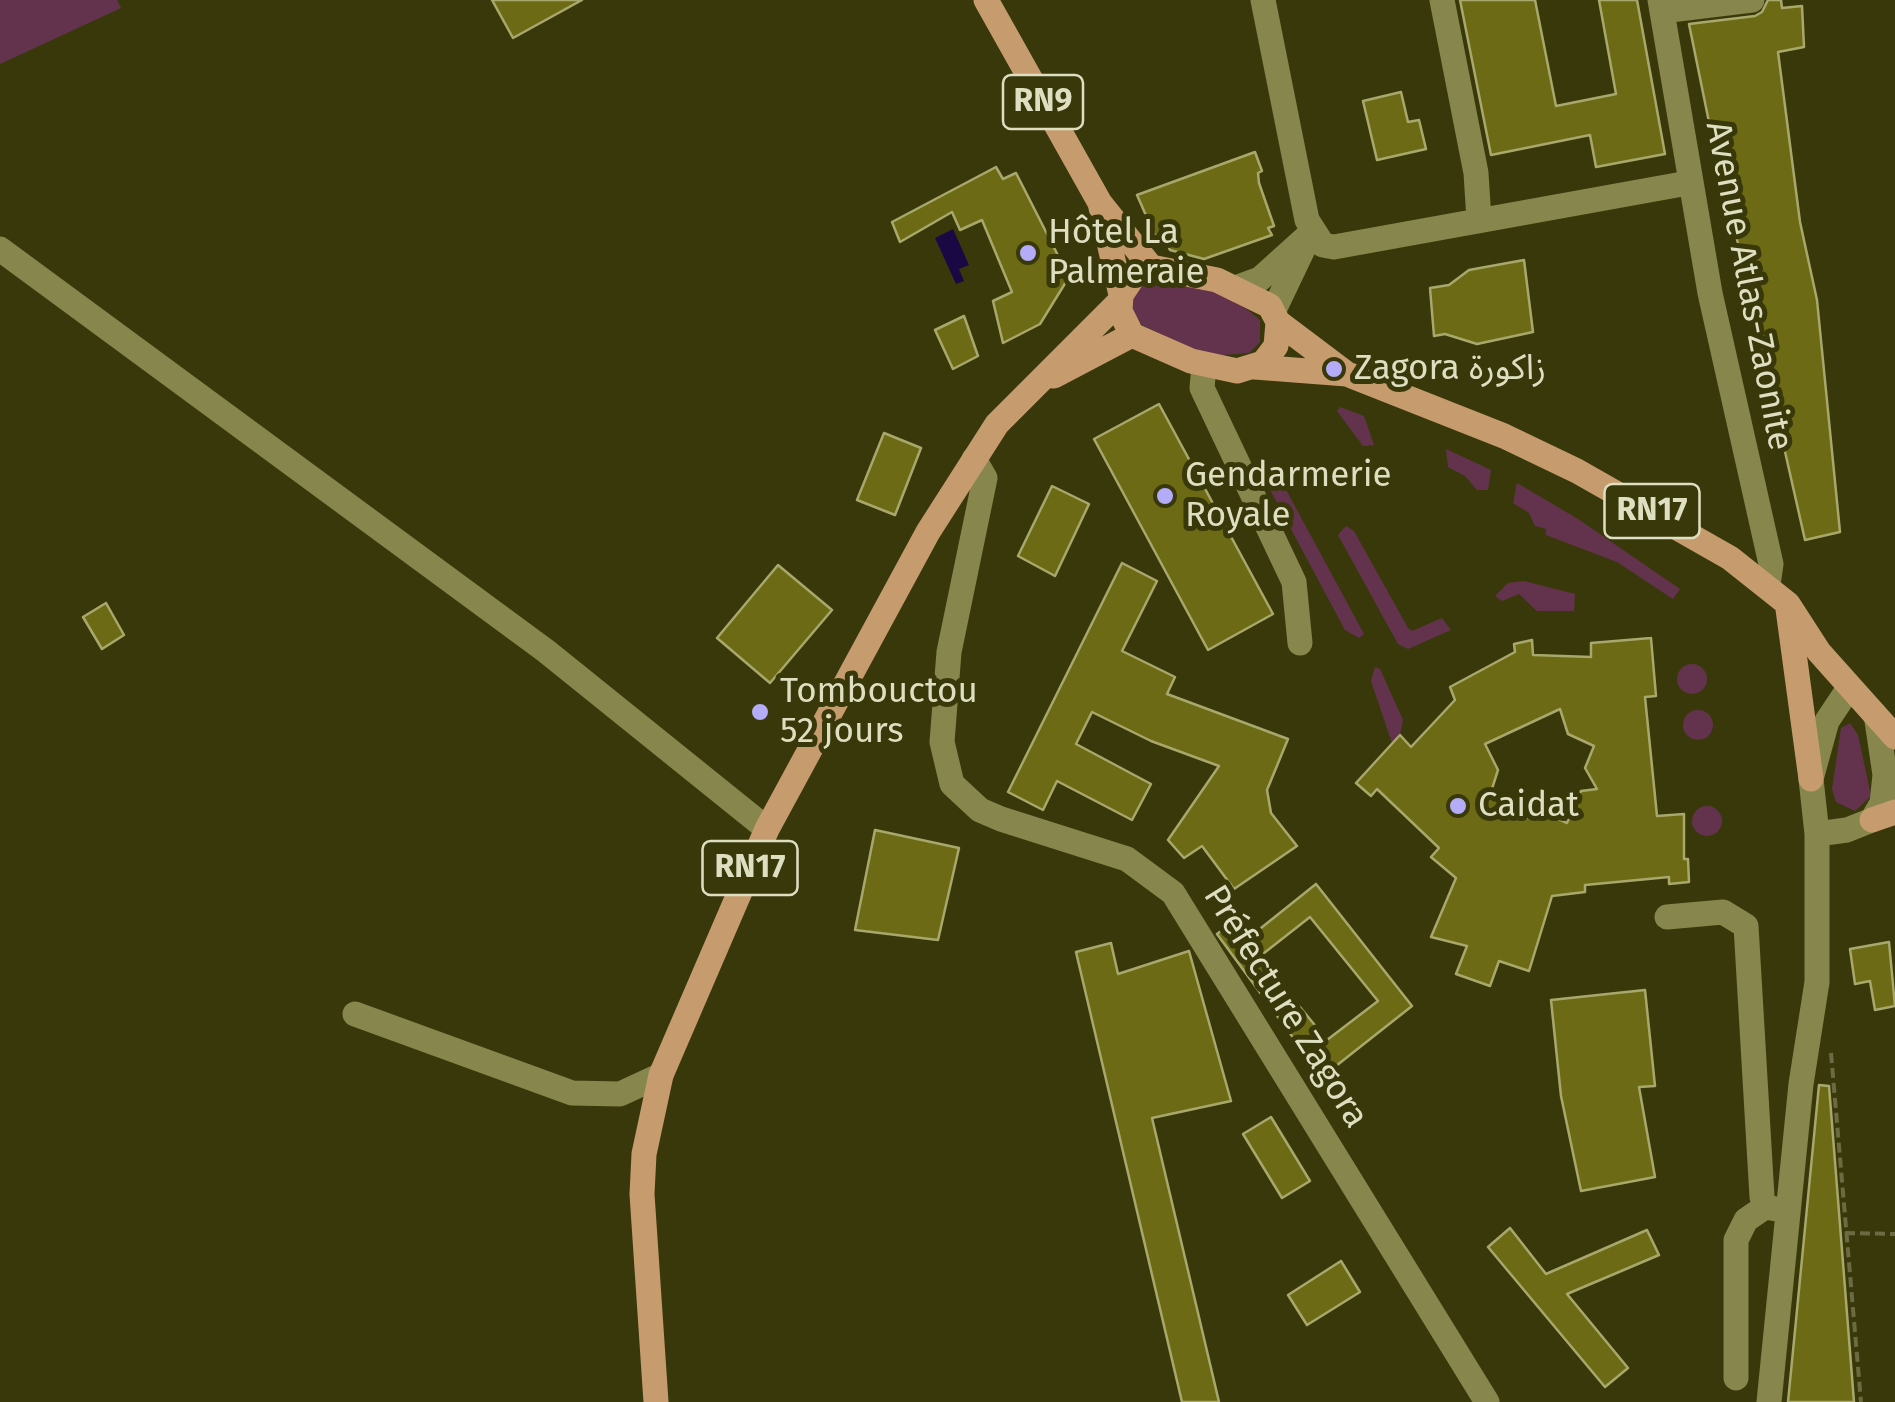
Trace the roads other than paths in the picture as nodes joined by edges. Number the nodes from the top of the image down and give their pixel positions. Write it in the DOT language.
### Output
graph roads {
  1 [pos="986,0"];
  2 [pos="1263,0"];
  3 [pos="1442,0"];
  4 [pos="1752,0"];
  5 [pos="1661,6"];
  6 [pos="1688,182"];
  7 [pos="1100,203"];
  8 [pos="1479,220"];
  9 [pos="1311,233"];
  10 [pos="0,249"];
  11 [pos="1151,268"];
  12 [pos="1238,287"];
  13 [pos="1120,299"];
  14 [pos="1275,317"];
  15 [pos="1132,335"];
  16 [pos="1204,366"];
  17 [pos="1255,367"];
  18 [pos="1346,374"];
  19 [pos="1028,390"];
  20 [pos="974,458"];
  21 [pos="1768,585"];
  22 [pos="1788,604"];
  23 [pos="1300,642"];
  24 [pos="1849,688"];
  25 [pos="1886,729"];
  26 [pos="1810,779"];
  27 [pos="1883,816"];
  28 [pos="767,829"];
  29 [pos="1818,834"];
  30 [pos="1667,917"];
  31 [pos="355,1014"];
  32 [pos="661,1075"];
  33 [pos="1776,1209"];
  34 [pos="1736,1378"];
  35 [pos="656,1402"];
  36 [pos="1487,1402"];
  37 [pos="1769,1402"];
  1 -- 7 [label="main road, RN9"];
  2 -- 9 [label="street"];
  3 -- 8 [label="street"];
  4 -- 5 [label="street"];
  5 -- 6 [label="street, Avenue Atlas-Zaonite"];
  6 -- 8 [label="street"];
  6 -- 21 [label="street, Avenue Atlas-Zaonite"];
  7 -- 11 [label="main road, RN9"];
  7 -- 13 [label="main road, RN9"];
  8 -- 9 [label="street"];
  9 -- 12 [label="street"];
  9 -- 14 [label="street"];
  10 -- 28 [label="street"];
  11 -- 12 [label="main road, RN17"];
  11 -- 13 [label="main road, RN17"];
  12 -- 14 [label="main road, RN17"];
  13 -- 15 [label="main road"];
  13 -- 19 [label="main road, RN17"];
  14 -- 17 [label="main road"];
  14 -- 18 [label="main road, RN17"];
  15 -- 16 [label="main road, RN17"];
  15 -- 19 [label="main road, RN17"];
  16 -- 17 [label="main road, RN17"];
  16 -- 23 [label="street"];
  17 -- 18 [label="main road, RN17"];
  18 -- 21 [label="main road, RN17"];
  19 -- 20 [label="main road, RN17"];
  20 -- 28 [label="main road, RN17"];
  20 -- 36 [label="street, Préfecture Zagora"];
  21 -- 22 [label="main road, RN17"];
  22 -- 24 [label="main road, RN17"];
  22 -- 26 [label="main road"];
  24 -- 25 [label="main road, RN17"];
  24 -- 26 [label="street"];
  25 -- 27 [label="street"];
  26 -- 29 [label="street"];
  27 -- 29 [label="street"];
  28 -- 32 [label="main road, RN17"];
  29 -- 33 [label="street"];
  30 -- 33 [label="street"];
  31 -- 32 [label="street"];
  32 -- 35 [label="main road, RN17"];
  33 -- 34 [label="street"];
  33 -- 37 [label="street"];
}
